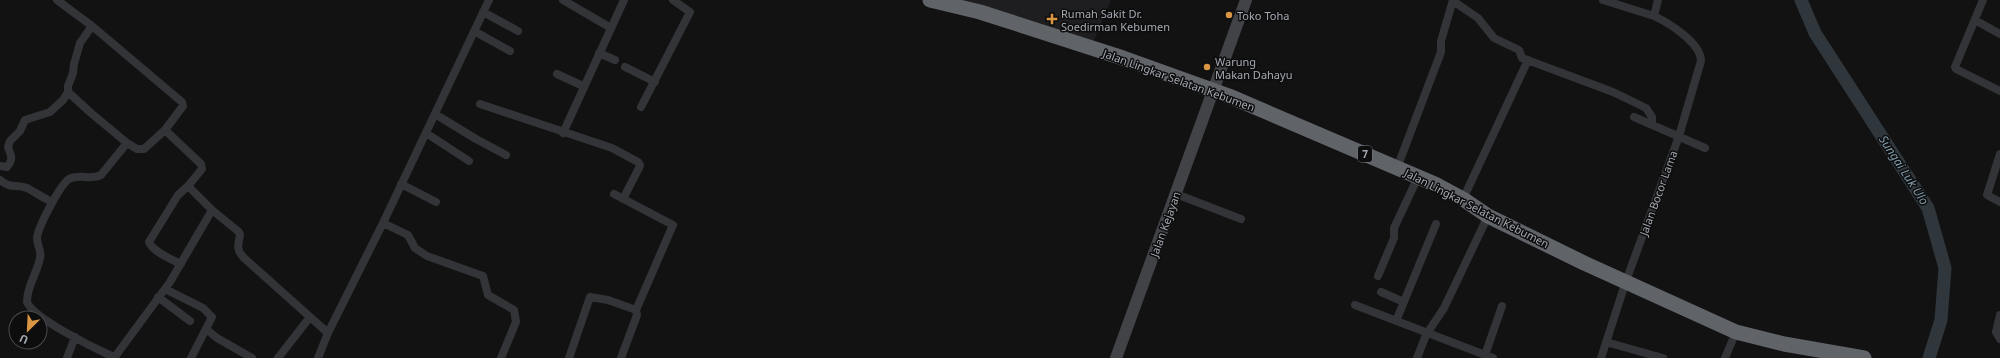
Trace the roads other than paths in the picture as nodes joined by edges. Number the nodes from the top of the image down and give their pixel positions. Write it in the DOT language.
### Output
graph roads {
  1 [pos="57,0"];
  2 [pos="489,0"];
  3 [pos="563,0"];
  4 [pos="624,0"];
  5 [pos="673,0"];
  6 [pos="930,0"];
  7 [pos="1246,0"];
  8 [pos="1603,0"];
  9 [pos="1658,0"];
  10 [pos="1983,0"];
  11 [pos="1453,1"];
  12 [pos="483,12"];
  13 [pos="1654,16"];
  14 [pos="1975,20"];
  15 [pos="92,26"];
  16 [pos="610,28"];
  17 [pos="474,31"];
  18 [pos="518,31"];
  19 [pos="2000,34"];
  20 [pos="510,51"];
  21 [pos="599,53"];
  22 [pos="615,60"];
  23 [pos="1528,60"];
  24 [pos="625,67"];
  25 [pos="557,74"];
  26 [pos="655,82"];
  27 [pos="583,86"];
  28 [pos="2000,90"];
  29 [pos="1213,91"];
  30 [pos="68,92"];
  31 [pos="480,104"];
  32 [pos="642,107"];
  33 [pos="435,114"];
  34 [pos="1634,117"];
  35 [pos="1652,123"];
  36 [pos="165,130"];
  37 [pos="563,132"];
  38 [pos="426,133"];
  39 [pos="1679,136"];
  40 [pos="127,143"];
  41 [pos="1705,148"];
  42 [pos="2000,154"];
  43 [pos="506,155"];
  44 [pos="470,161"];
  45 [pos="0,166"];
  46 [pos="1397,168"];
  47 [pos="1418,177"];
  48 [pos="0,180"];
  49 [pos="401,184"];
  50 [pos="188,186"];
  51 [pos="614,194"];
  52 [pos="1176,194"];
  53 [pos="623,199"];
  54 [pos="1463,199"];
  55 [pos="52,202"];
  56 [pos="436,202"];
  57 [pos="2000,202"];
  58 [pos="212,210"];
  59 [pos="1488,216"];
  60 [pos="1241,219"];
  61 [pos="384,223"];
  62 [pos="1436,224"];
  63 [pos="181,264"];
  64 [pos="1378,276"];
  65 [pos="1626,281"];
  66 [pos="165,289"];
  67 [pos="1381,292"];
  68 [pos="158,297"];
  69 [pos="1404,302"];
  70 [pos="1355,305"];
  71 [pos="1502,306"];
  72 [pos="636,310"];
  73 [pos="2000,315"];
  74 [pos="310,317"];
  75 [pos="190,321"];
  76 [pos="1396,321"];
  77 [pos="206,329"];
  78 [pos="1736,332"];
  79 [pos="328,333"];
  80 [pos="1427,334"];
  81 [pos="75,337"];
  82 [pos="2000,339"];
  83 [pos="1606,342"];
  84 [pos="1489,357"];
  85 [pos="67,358"];
  86 [pos="114,358"];
  87 [pos="191,358"];
  88 [pos="252,358"];
  89 [pos="278,358"];
  90 [pos="318,358"];
  91 [pos="501,358"];
  92 [pos="569,358"];
  93 [pos="621,358"];
  94 [pos="1116,358"];
  95 [pos="1417,358"];
  96 [pos="1601,358"];
  97 [pos="1663,358"];
  98 [pos="1725,358"];
  99 [pos="1864,358"];
  1 -- 15 [label="street"];
  2 -- 12 [label="street"];
  3 -- 16 [label="street"];
  4 -- 16 [label="street"];
  5 -- 26 [label="street"];
  6 -- 29 [label="highway, Jalan Lingkar Selatan Kebumen / 7"];
  7 -- 29 [label="main road, Jalan Kejayan"];
  8 -- 13 [label="street"];
  9 -- 13 [label="street"];
  10 -- 14 [label="street"];
  11 -- 23 [label="street"];
  11 -- 46 [label="street"];
  12 -- 17 [label="street"];
  12 -- 18 [label="street"];
  13 -- 39 [label="street, Jalan Bocor Lama"];
  14 -- 19 [label="street"];
  14 -- 28 [label="street"];
  15 -- 30 [label="street"];
  15 -- 36 [label="street"];
  16 -- 21 [label="street"];
  17 -- 20 [label="street"];
  17 -- 33 [label="street"];
  21 -- 22 [label="street"];
  21 -- 27 [label="street"];
  23 -- 35 [label="street"];
  23 -- 54 [label="street"];
  24 -- 26 [label="street"];
  25 -- 27 [label="street"];
  26 -- 32 [label="street"];
  27 -- 37 [label="street"];
  29 -- 46 [label="highway, Jalan Lingkar Selatan Kebumen / 7"];
  29 -- 52 [label="main road, Jalan Kejayan"];
  30 -- 40 [label="street"];
  30 -- 45 [label="street"];
  31 -- 37 [label="street"];
  33 -- 38 [label="street"];
  33 -- 43 [label="street"];
  34 -- 35 [label="street"];
  35 -- 39 [label="street"];
  36 -- 40 [label="street"];
  36 -- 50 [label="street"];
  37 -- 53 [label="street"];
  38 -- 44 [label="street"];
  38 -- 49 [label="street"];
  39 -- 41 [label="street"];
  39 -- 65 [label="street, Jalan Bocor Lama"];
  40 -- 55 [label="street"];
  42 -- 57 [label="street"];
  46 -- 47 [label="highway, Jalan Lingkar Selatan Kebumen / 7"];
  47 -- 54 [label="highway, Jalan Lingkar Selatan Kebumen / 7"];
  47 -- 64 [label="street"];
  48 -- 55 [label="street"];
  49 -- 56 [label="street"];
  49 -- 61 [label="street"];
  50 -- 58 [label="street"];
  50 -- 63 [label="street"];
  51 -- 53 [label="street"];
  52 -- 60 [label="street"];
  52 -- 94 [label="main road, Jalan Kejayan"];
  53 -- 72 [label="street"];
  54 -- 59 [label="highway, Jalan Lingkar Selatan Kebumen / 7"];
  55 -- 81 [label="street"];
  58 -- 63 [label="street"];
  58 -- 74 [label="street"];
  59 -- 65 [label="highway, Jalan Lingkar Selatan Kebumen / 7"];
  59 -- 80 [label="street"];
  61 -- 79 [label="street"];
  61 -- 91 [label="street"];
  62 -- 69 [label="street"];
  63 -- 66 [label="street"];
  65 -- 78 [label="highway, Jalan Lingkar Selatan Kebumen / 7"];
  65 -- 83 [label="street, Jalan Bocor Lama"];
  66 -- 68 [label="street"];
  66 -- 77 [label="street"];
  67 -- 69 [label="street"];
  68 -- 75 [label="street"];
  68 -- 86 [label="street"];
  69 -- 76 [label="street"];
  70 -- 76 [label="street"];
  71 -- 84 [label="street"];
  72 -- 92 [label="street"];
  72 -- 93 [label="street"];
  73 -- 82 [label="street"];
  74 -- 79 [label="street"];
  74 -- 89 [label="street"];
  76 -- 80 [label="street"];
  77 -- 87 [label="street"];
  77 -- 88 [label="street"];
  78 -- 98 [label="street"];
  78 -- 99 [label="highway, Jalan Lingkar Selatan Kebumen / 7"];
  79 -- 90 [label="street"];
  80 -- 84 [label="street"];
  80 -- 95 [label="street"];
  81 -- 85 [label="street"];
  81 -- 86 [label="street"];
  83 -- 96 [label="street, Jalan Bocor Lama"];
  83 -- 97 [label="street"];
}
